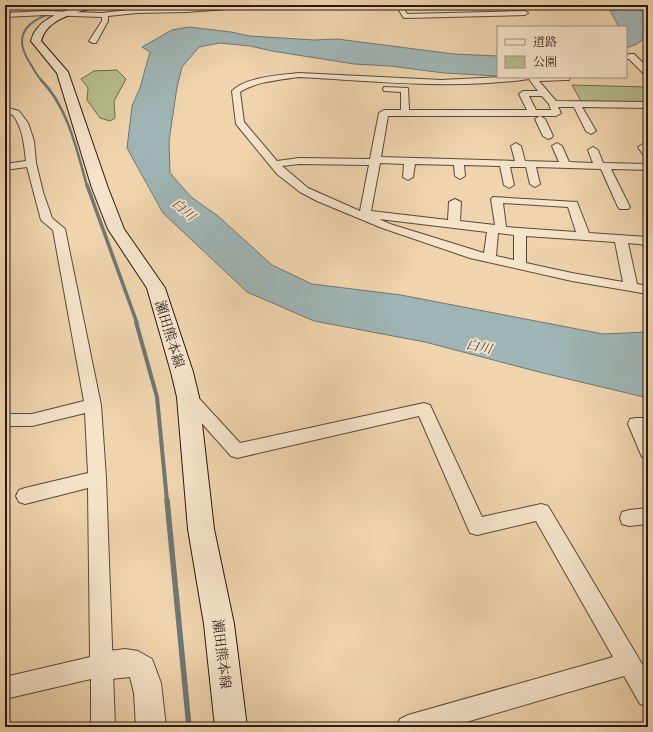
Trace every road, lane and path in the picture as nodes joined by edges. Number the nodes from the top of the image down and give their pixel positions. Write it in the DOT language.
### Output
graph roads {
  1 [pos="50,5"];
  2 [pos="249,5"];
  3 [pos="255,5"];
  4 [pos="399,5"];
  5 [pos="182,7"];
  6 [pos="99,10"];
  7 [pos="45,13"];
  8 [pos="62,13"];
  9 [pos="524,13"];
  10 [pos="6,14"];
  11 [pos="93,41"];
  12 [pos="627,58"];
  13 [pos="648,73"];
  14 [pos="517,78"];
  15 [pos="566,78"];
  16 [pos="250,84"];
  17 [pos="279,86"];
  18 [pos="545,94"];
  19 [pos="385,95"];
  20 [pos="553,104"];
  21 [pos="577,104"];
  22 [pos="648,105"];
  23 [pos="5,110"];
  24 [pos="405,113"];
  25 [pos="538,118"];
  26 [pos="591,131"];
  27 [pos="548,136"];
  28 [pos="516,146"];
  29 [pos="557,146"];
  30 [pos="593,150"];
  31 [pos="410,160"];
  32 [pos="374,161"];
  33 [pos="459,162"];
  34 [pos="31,163"];
  35 [pos="504,163"];
  36 [pos="273,164"];
  37 [pos="526,164"];
  38 [pos="565,165"];
  39 [pos="5,167"];
  40 [pos="602,167"];
  41 [pos="648,167"];
  42 [pos="460,176"];
  43 [pos="408,177"];
  44 [pos="535,184"];
  45 [pos="509,185"];
  46 [pos="455,202"];
  47 [pos="624,207"];
  48 [pos="363,216"];
  49 [pos="454,225"];
  50 [pos="497,230"];
  51 [pos="520,232"];
  52 [pos="584,237"];
  53 [pos="620,240"];
  54 [pos="648,241"];
  55 [pos="490,259"];
  56 [pos="520,266"];
  57 [pos="631,287"];
  58 [pos="648,290"];
  59 [pos="188,397"];
  60 [pos="94,405"];
  61 [pos="5,420"];
  62 [pos="648,424"];
  63 [pos="648,452"];
  64 [pos="97,478"];
  65 [pos="25,496"];
  66 [pos="648,516"];
  67 [pos="629,518"];
  68 [pos="629,664"];
  69 [pos="101,666"];
  70 [pos="5,688"];
  71 [pos="648,696"];
  72 [pos="103,727"];
  73 [pos="151,727"];
  74 [pos="231,727"];
  75 [pos="408,727"];
  1 -- 7 [label="street"];
  2 -- 3 [label="street"];
  2 -- 5 [label="street"];
  4 -- 9 [label="street"];
  5 -- 6 [label="street"];
  6 -- 8 [label="main road, 瀬田熊本線"];
  6 -- 11 [label="street"];
  7 -- 8 [label="street"];
  7 -- 10 [label="street"];
  8 -- 59 [label="main road, 瀬田熊本線"];
  12 -- 13 [label="street"];
  14 -- 19 [label="street"];
  15 -- 18 [label="street"];
  16 -- 17 [label="street"];
  16 -- 19 [label="street"];
  16 -- 36 [label="street"];
  18 -- 20 [label="street"];
  18 -- 25 [label="street"];
  19 -- 24 [label="street"];
  19 -- 24 [label="street"];
  19 -- 32 [label="street"];
  20 -- 21 [label="street"];
  20 -- 25 [label="street"];
  21 -- 22 [label="street"];
  21 -- 26 [label="street"];
  23 -- 34 [label="street"];
  24 -- 25 [label="street"];
  25 -- 27 [label="street"];
  28 -- 37 [label="street"];
  29 -- 38 [label="street"];
  30 -- 40 [label="street"];
  31 -- 32 [label="street"];
  31 -- 33 [label="street"];
  31 -- 43 [label="street"];
  32 -- 36 [label="street"];
  32 -- 48 [label="street"];
  33 -- 35 [label="street"];
  33 -- 42 [label="street"];
  34 -- 39 [label="street"];
  34 -- 60 [label="street"];
  35 -- 37 [label="street"];
  35 -- 45 [label="street"];
  36 -- 48 [label="street"];
  37 -- 38 [label="street"];
  37 -- 44 [label="street"];
  38 -- 40 [label="street"];
  40 -- 41 [label="street"];
  40 -- 47 [label="street"];
  46 -- 49 [label="street"];
  48 -- 49 [label="street"];
  48 -- 55 [label="street"];
  49 -- 50 [label="street"];
  50 -- 51 [label="street"];
  50 -- 52 [label="street"];
  50 -- 55 [label="street"];
  51 -- 52 [label="street"];
  51 -- 56 [label="street"];
  52 -- 53 [label="street"];
  53 -- 54 [label="street"];
  53 -- 57 [label="street"];
  55 -- 56 [label="street"];
  56 -- 57 [label="street"];
  57 -- 58 [label="street"];
  59 -- 68 [label="street"];
  59 -- 74 [label="main road, 瀬田熊本線"];
  60 -- 61 [label="street"];
  60 -- 64 [label="street"];
  62 -- 63 [label="street"];
  64 -- 65 [label="street"];
  64 -- 69 [label="street"];
  66 -- 67 [label="street"];
  68 -- 71 [label="street"];
  68 -- 75 [label="street"];
  69 -- 70 [label="street"];
  69 -- 72 [label="street"];
  69 -- 73 [label="street"];
}
